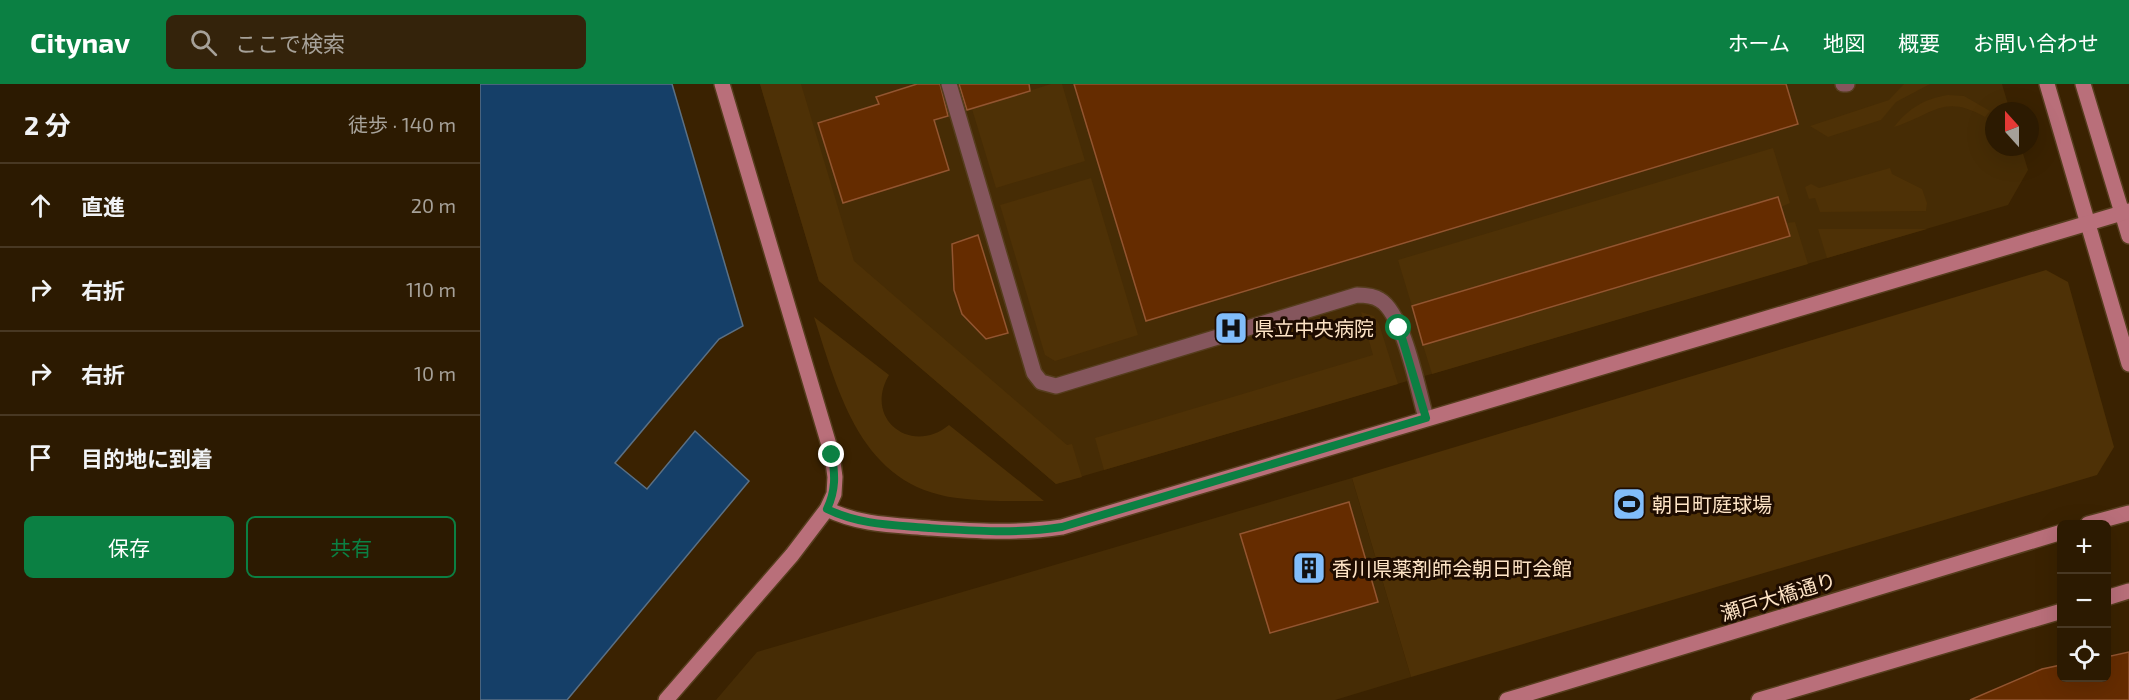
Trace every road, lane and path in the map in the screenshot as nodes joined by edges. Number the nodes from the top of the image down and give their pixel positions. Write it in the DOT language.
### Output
graph roads {
  1 [pos="722,84"];
  2 [pos="949,84"];
  3 [pos="2047,84"];
  4 [pos="2083,84"];
  5 [pos="2126,212"];
  6 [pos="2088,223"];
  7 [pos="2129,236"];
  8 [pos="2129,364"];
  9 [pos="1426,418"];
  10 [pos="827,509"];
  11 [pos="2129,513"];
  12 [pos="2105,520"];
  13 [pos="2057,533"];
  14 [pos="2129,591"];
  15 [pos="2111,596"];
  16 [pos="2057,612"];
  17 [pos="666,700"];
  18 [pos="1507,700"];
  19 [pos="1759,700"];
  1 -- 10 [label="street"];
  2 -- 9 [label="street"];
  3 -- 6 [label="street"];
  4 -- 5 [label="street"];
  5 -- 6 [label="street"];
  5 -- 7 [label="street"];
  6 -- 8 [label="street"];
  6 -- 9 [label="street"];
  9 -- 10 [label="street"];
  10 -- 17 [label="street"];
  11 -- 12 [label="street"];
  13 -- 18 [label="street, 瀬戸大橋通り"];
  14 -- 15 [label="street"];
  16 -- 19 [label="street"];
}
